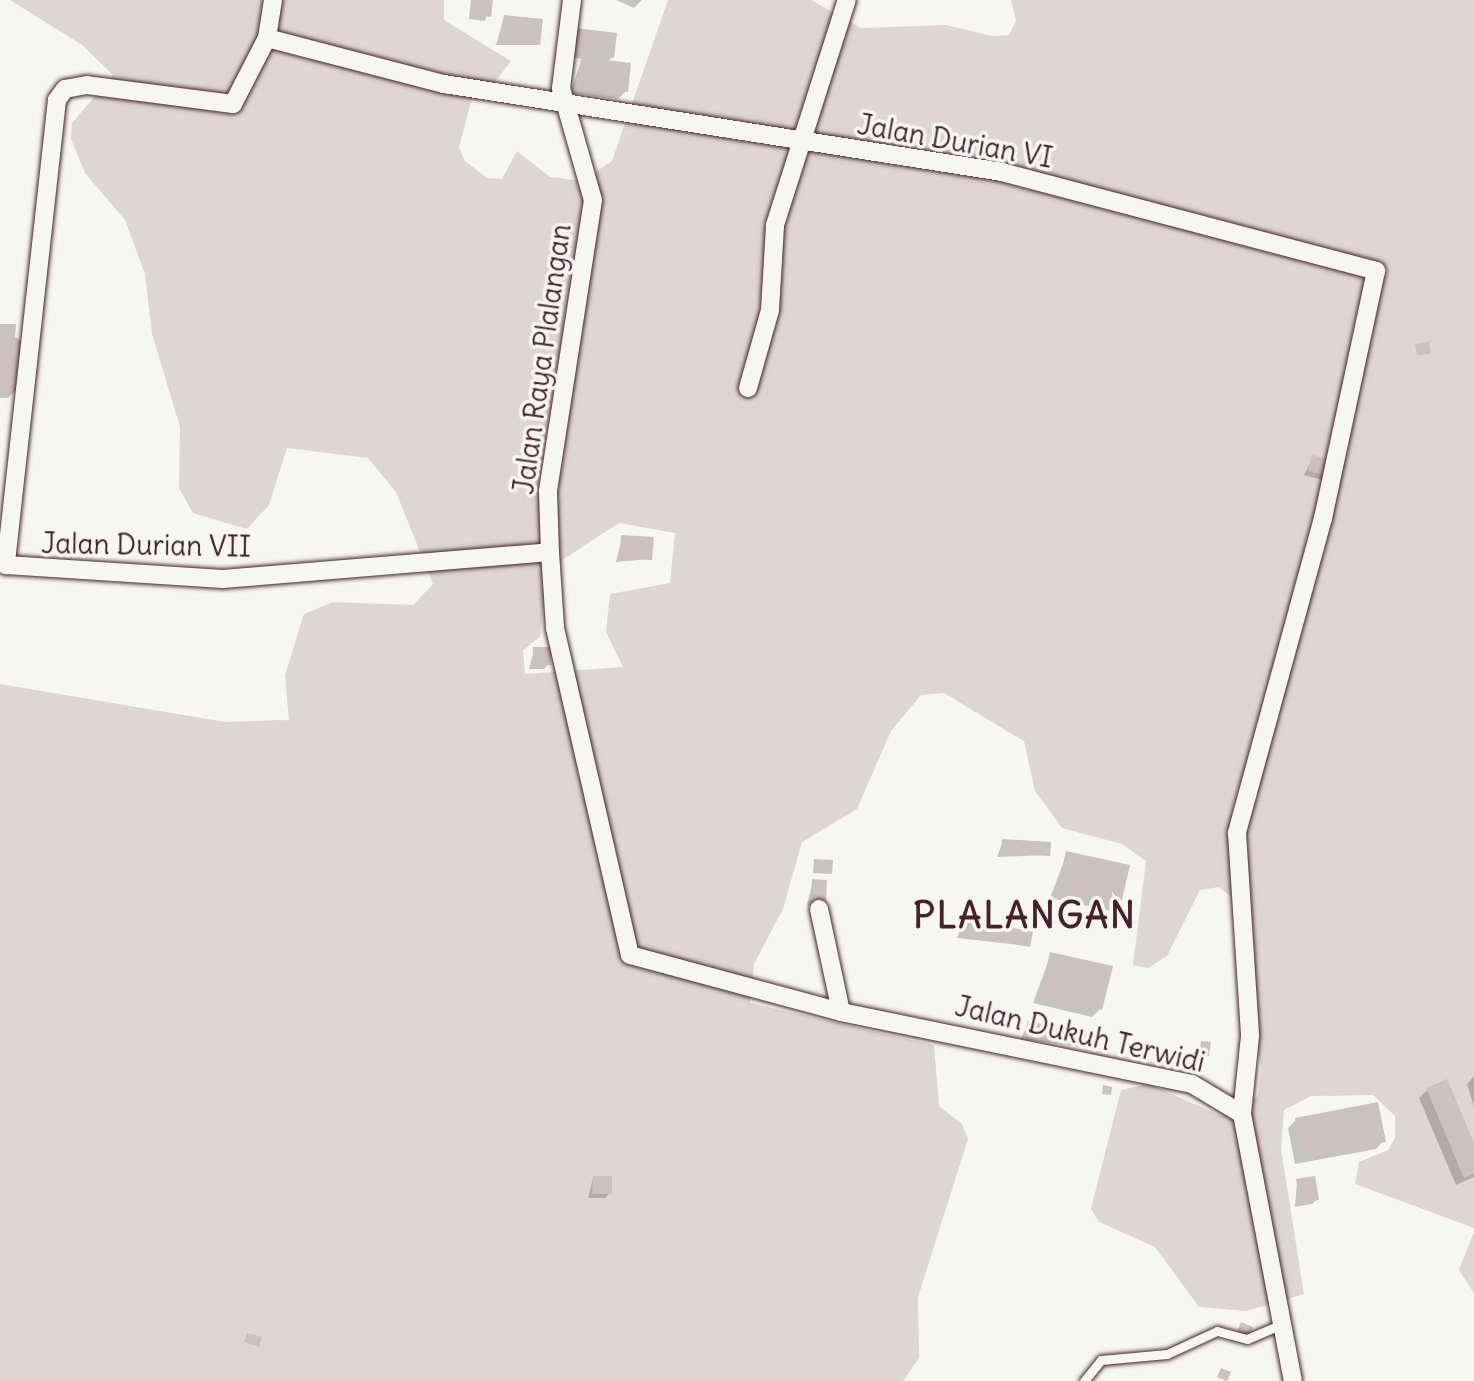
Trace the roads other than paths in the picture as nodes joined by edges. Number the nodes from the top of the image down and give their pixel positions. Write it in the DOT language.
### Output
graph roads {
  1 [pos="273,0"];
  2 [pos="572,0"];
  3 [pos="847,0"];
  4 [pos="267,38"];
  5 [pos="565,104"];
  6 [pos="800,144"];
  7 [pos="748,388"];
  8 [pos="550,552"];
  9 [pos="819,909"];
  10 [pos="634,961"];
  11 [pos="841,1012"];
  12 [pos="1242,1114"];
  13 [pos="1285,1323"];
  14 [pos="1084,1381"];
  15 [pos="1293,1381"];
  1 -- 4 [label="street"];
  2 -- 5 [label="street, Jalan Raya Plalangan"];
  3 -- 6 [label="street"];
  4 -- 5 [label="street"];
  4 -- 8 [label="street, Jalan Durian VII"];
  5 -- 6 [label="street, Jalan Durian VI"];
  5 -- 8 [label="street, Jalan Raya Plalangan"];
  6 -- 7 [label="street"];
  6 -- 12 [label="street, Jalan Durian VI"];
  8 -- 10 [label="street, Jalan Raya Plalangan"];
  9 -- 11 [label="street"];
  10 -- 11 [label="street, Jalan Dukuh Terwidi"];
  11 -- 12 [label="street, Jalan Dukuh Terwidi"];
  12 -- 13 [label="street"];
  13 -- 14 [label="lane"];
  13 -- 15 [label="street"];
}
